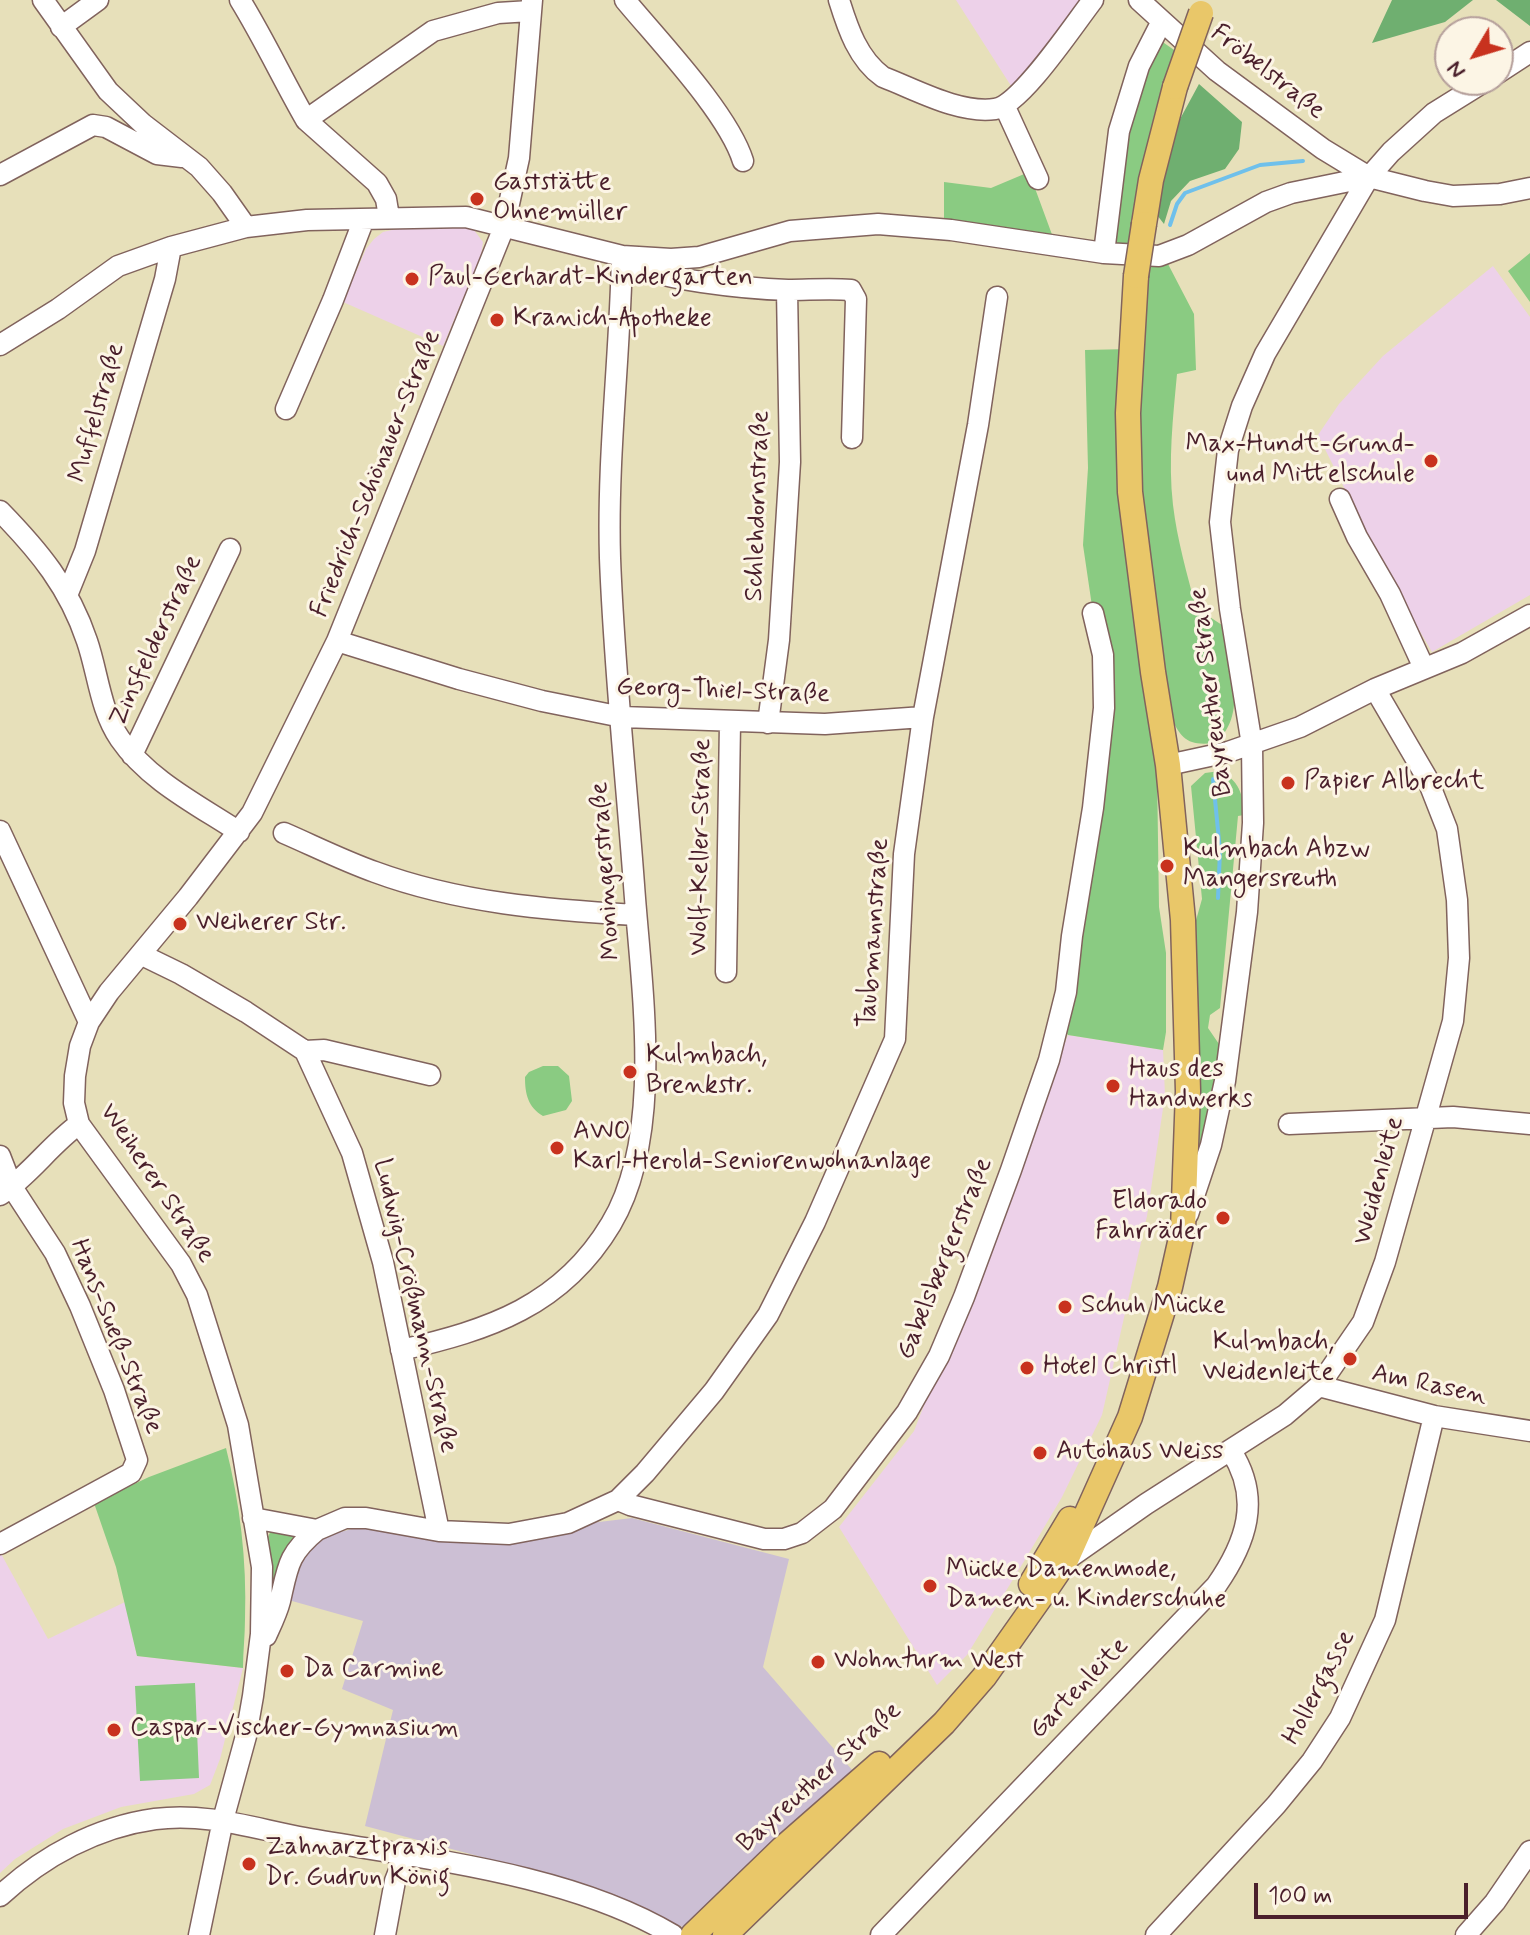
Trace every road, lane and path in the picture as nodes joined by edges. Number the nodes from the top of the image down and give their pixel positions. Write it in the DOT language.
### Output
graph roads {
  1 [pos="43,0"];
  2 [pos="98,0"];
  3 [pos="240,0"];
  4 [pos="625,0"];
  5 [pos="839,0"];
  6 [pos="1093,0"];
  7 [pos="1139,0"];
  8 [pos="531,5"];
  9 [pos="1203,7"];
  10 [pos="1162,21"];
  11 [pos="61,27"];
  12 [pos="1461,96"];
  13 [pos="1005,107"];
  14 [pos="306,120"];
  15 [pos="182,157"];
  16 [pos="743,161"];
  17 [pos="0,175"];
  18 [pos="1369,177"];
  19 [pos="1038,179"];
  20 [pos="1530,188"];
  21 [pos="389,217"];
  22 [pos="364,219"];
  23 [pos="246,227"];
  24 [pos="504,227"];
  25 [pos="171,247"];
  26 [pos="1104,253"];
  27 [pos="622,256"];
  28 [pos="787,290"];
  29 [pos="997,297"];
  30 [pos="0,345"];
  31 [pos="286,409"];
  32 [pos="852,438"];
  33 [pos="1340,499"];
  34 [pos="0,511"];
  35 [pos="230,549"];
  36 [pos="68,593"];
  37 [pos="1093,613"];
  38 [pos="1530,615"];
  39 [pos="337,641"];
  40 [pos="1424,668"];
  41 [pos="1375,689"];
  42 [pos="622,717"];
  43 [pos="923,717"];
  44 [pos="730,723"];
  45 [pos="768,723"];
  46 [pos="1252,745"];
  47 [pos="132,755"];
  48 [pos="1168,765"];
  49 [pos="0,831"];
  50 [pos="239,832"];
  51 [pos="284,833"];
  52 [pos="636,915"];
  53 [pos="142,955"];
  54 [pos="726,972"];
  55 [pos="89,1022"];
  56 [pos="305,1051"];
  57 [pos="430,1075"];
  58 [pos="1424,1117"];
  59 [pos="79,1124"];
  60 [pos="1289,1124"];
  61 [pos="1530,1124"];
  62 [pos="0,1156"];
  63 [pos="1184,1176"];
  64 [pos="6,1191"];
  65 [pos="1183,1229"];
  66 [pos="401,1350"];
  67 [pos="1319,1386"];
  68 [pos="1434,1416"];
  69 [pos="1530,1431"];
  70 [pos="1231,1451"];
  71 [pos="618,1500"];
  72 [pos="253,1518"];
  73 [pos="317,1530"];
  74 [pos="439,1531"];
  75 [pos="0,1544"];
  76 [pos="1066,1560"];
  77 [pos="258,1655"];
  78 [pos="223,1820"];
  79 [pos="1530,1851"];
  80 [pos="406,1853"];
  81 [pos="0,1896"];
  82 [pos="885,1929"];
  83 [pos="199,1935"];
  84 [pos="385,1935"];
  85 [pos="673,1935"];
  86 [pos="693,1935"];
  87 [pos="725,1935"];
  88 [pos="1156,1935"];
  89 [pos="1466,1935"];
  1 -- 11 [label="street"];
  2 -- 11 [label="street"];
  3 -- 14 [label="street"];
  4 -- 16 [label="street"];
  5 -- 13 [label="street"];
  6 -- 13 [label="street"];
  7 -- 10 [label="street, Fröbelstraße"];
  8 -- 14 [label="street"];
  8 -- 24 [label="street, Friedrich-Schönauer-Straße"];
  9 -- 48 [label="main road, Bayreuther Straße, bridge"];
  10 -- 18 [label="street, Fröbelstraße"];
  10 -- 26 [label="street"];
  11 -- 15 [label="street"];
  12 -- 18 [label="street, Bayreuther Straße"];
  13 -- 19 [label="street"];
  14 -- 21 [label="street"];
  15 -- 17 [label="street"];
  15 -- 23 [label="street"];
  18 -- 20 [label="street"];
  18 -- 26 [label="street"];
  18 -- 46 [label="street, Bayreuther Straße"];
  21 -- 22 [label="street"];
  21 -- 24 [label="street"];
  22 -- 23 [label="street"];
  22 -- 31 [label="street"];
  23 -- 25 [label="street"];
  24 -- 27 [label="street"];
  24 -- 39 [label="street, Friedrich-Schönauer-Straße"];
  25 -- 30 [label="street"];
  25 -- 36 [label="street, Muffelstraße"];
  26 -- 27 [label="street"];
  27 -- 28 [label="street"];
  27 -- 42 [label="street, Moningerstraße"];
  28 -- 32 [label="street"];
  28 -- 45 [label="street, Schlehdornstraße"];
  29 -- 43 [label="street, Taubmannstraße"];
  33 -- 40 [label="street"];
  34 -- 36 [label="street"];
  35 -- 47 [label="street, Zinsfelderstraße"];
  36 -- 47 [label="street"];
  37 -- 71 [label="street, Gabelsbergerstraße"];
  38 -- 40 [label="street"];
  39 -- 42 [label="street, Georg-Thiel-Straße"];
  39 -- 50 [label="street, Weiherer Straße"];
  40 -- 41 [label="street"];
  41 -- 46 [label="street"];
  41 -- 58 [label="street, Weidenleite"];
  42 -- 44 [label="street, Georg-Thiel-Straße"];
  42 -- 52 [label="street, Moningerstraße"];
  43 -- 45 [label="street, Georg-Thiel-Straße"];
  43 -- 71 [label="street, Taubmannstraße"];
  44 -- 45 [label="street, Georg-Thiel-Straße"];
  44 -- 54 [label="street, Wolf-Keller-Straße"];
  46 -- 48 [label="street"];
  46 -- 65 [label="street, Bayreuther Straße"];
  47 -- 50 [label="street"];
  48 -- 63 [label="main road, Bayreuther Straße"];
  49 -- 55 [label="street"];
  50 -- 53 [label="street, Weiherer Straße"];
  51 -- 52 [label="street"];
  52 -- 66 [label="street, Moningerstraße"];
  53 -- 55 [label="street, Weiherer Straße"];
  53 -- 56 [label="street"];
  55 -- 59 [label="street, Weiherer Straße"];
  56 -- 57 [label="street"];
  56 -- 66 [label="street, Ludwig-Crößmann-Straße"];
  58 -- 60 [label="street"];
  58 -- 61 [label="street"];
  58 -- 67 [label="street, Weidenleite"];
  59 -- 64 [label="street"];
  59 -- 72 [label="street, Weiherer Straße"];
  62 -- 64 [label="street, Hans-Sueß-Straße"];
  63 -- 65 [label="main road, Bayreuther Straße"];
  63 -- 86 [label="main road, Bayreuther Straße"];
  64 -- 75 [label="street, Hans-Sueß-Straße"];
  65 -- 76 [label="main road, Bayreuther Straße"];
  66 -- 74 [label="street, Ludwig-Crößmann-Straße"];
  67 -- 68 [label="street, Am Rasen"];
  67 -- 70 [label="street, Weidenleite"];
  68 -- 69 [label="street, Am Rasen"];
  68 -- 88 [label="street, Hollergasse"];
  70 -- 76 [label="street, Weidenleite"];
  70 -- 82 [label="street, Gartenleite"];
  71 -- 74 [label="street"];
  72 -- 73 [label="street"];
  72 -- 77 [label="street, Weiherer Straße"];
  73 -- 74 [label="street"];
  73 -- 77 [label="street"];
  76 -- 87 [label="main road, Bayreuther Straße"];
  77 -- 78 [label="street, Weiherer Straße"];
  78 -- 80 [label="street"];
  78 -- 81 [label="street"];
  78 -- 83 [label="street, Weiherer Straße"];
  79 -- 89 [label="street"];
  80 -- 84 [label="street"];
  80 -- 85 [label="street"];
}
